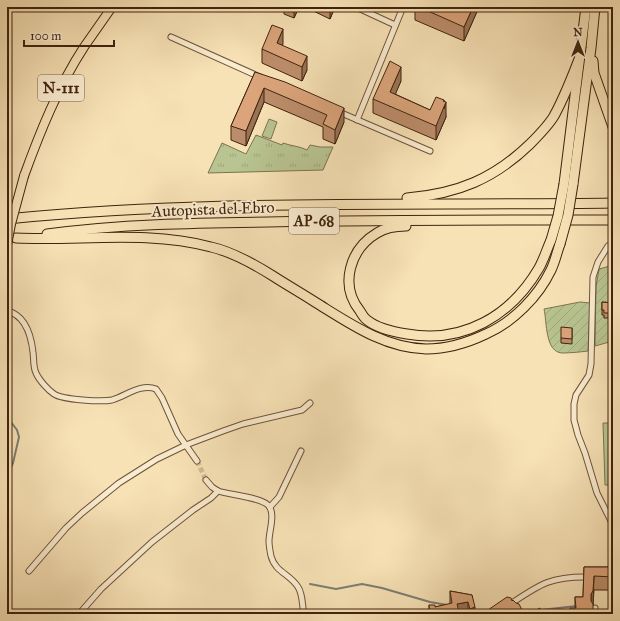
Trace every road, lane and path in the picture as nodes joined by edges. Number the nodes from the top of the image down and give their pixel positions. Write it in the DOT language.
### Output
graph roads {
  1 [pos="112,7"];
  2 [pos="356,7"];
  3 [pos="403,7"];
  4 [pos="586,7"];
  5 [pos="595,7"];
  6 [pos="395,25"];
  7 [pos="171,37"];
  8 [pos="591,48"];
  9 [pos="581,54"];
  10 [pos="266,79"];
  11 [pos="336,110"];
  12 [pos="357,120"];
  13 [pos="613,127"];
  14 [pos="430,151"];
  15 [pos="568,184"];
  16 [pos="613,203"];
  17 [pos="157,208"];
  18 [pos="7,219"];
  19 [pos="613,220"];
  20 [pos="12,239"];
  21 [pos="555,242"];
  22 [pos="7,246"];
  23 [pos="608,246"];
  24 [pos="7,311"];
  25 [pos="310,403"];
  26 [pos="186,445"];
  27 [pos="301,451"];
  28 [pos="197,460"];
  29 [pos="206,480"];
  30 [pos="218,491"];
  31 [pos="270,508"];
  32 [pos="613,525"];
  33 [pos="29,571"];
  34 [pos="597,577"];
  35 [pos="512,603"];
  36 [pos="506,607"];
  37 [pos="515,608"];
  38 [pos="595,608"];
  39 [pos="79,614"];
  40 [pos="304,614"];
  41 [pos="595,614"];
  1 -- 22 [label="highway, N-111, bridge"];
  2 -- 6 [label="street"];
  3 -- 6 [label="street"];
  4 -- 9 [label="highway"];
  5 -- 8 [label="highway"];
  6 -- 12 [label="street"];
  7 -- 10 [label="street"];
  8 -- 13 [label="highway"];
  8 -- 15 [label="highway"];
  9 -- 15 [label="highway"];
  9 -- 17 [label="highway"];
  11 -- 12 [label="street"];
  12 -- 14 [label="street"];
  15 -- 21 [label="highway, bridge"];
  16 -- 17 [label="highway, Autopista del Ebro / AP-68"];
  17 -- 18 [label="highway, Autopista del Ebro / AP-68"];
  19 -- 20 [label="highway, Autopista del Ebro / AP-68"];
  19 -- 21 [label="highway"];
  20 -- 21 [label="highway"];
  23 -- 32 [label="street"];
  24 -- 26 [label="street"];
  25 -- 26 [label="street"];
  26 -- 28 [label="street"];
  26 -- 33 [label="street"];
  27 -- 31 [label="street"];
  29 -- 30 [label="street"];
  30 -- 31 [label="street"];
  30 -- 39 [label="street"];
  31 -- 40 [label="street"];
  34 -- 35 [label="street"];
  35 -- 36 [label="street"];
  35 -- 37 [label="street"];
  38 -- 41 [label="street"];
}
